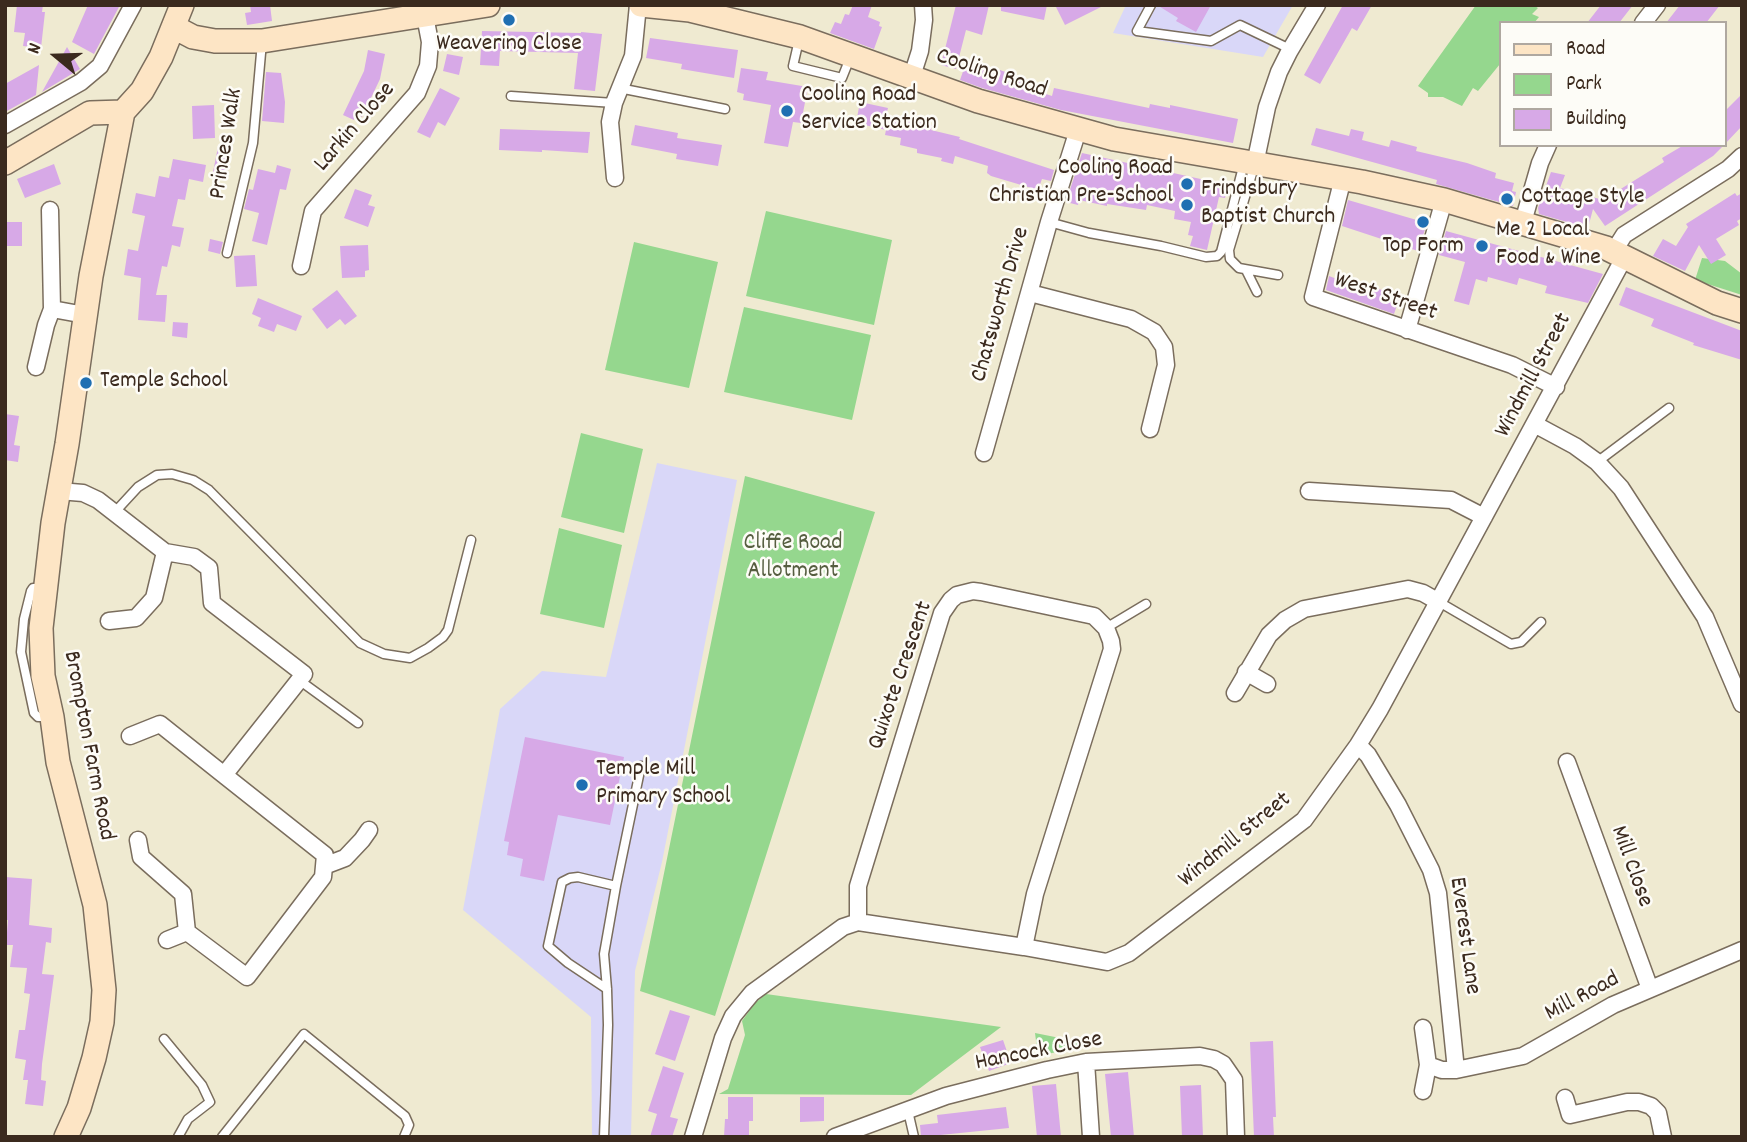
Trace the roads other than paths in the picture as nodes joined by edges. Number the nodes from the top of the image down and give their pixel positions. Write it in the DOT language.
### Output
graph roads {
  1 [pos="133,5"];
  2 [pos="182,5"];
  3 [pos="488,5"];
  4 [pos="639,5"];
  5 [pos="923,5"];
  6 [pos="1151,5"];
  7 [pos="1317,5"];
  8 [pos="1657,5"];
  9 [pos="461,7"];
  10 [pos="425,16"];
  11 [pos="1645,21"];
  12 [pos="174,27"];
  13 [pos="262,41"];
  14 [pos="1290,49"];
  15 [pos="912,76"];
  16 [pos="617,95"];
  17 [pos="511,96"];
  18 [pos="724,109"];
  19 [pos="123,112"];
  20 [pos="5,125"];
  21 [pos="1078,130"];
  22 [pos="1547,147"];
  23 [pos="1741,156"];
  24 [pos="5,163"];
  25 [pos="1250,163"];
  26 [pos="1336,177"];
  27 [pos="615,178"];
  28 [pos="1444,200"];
  29 [pos="50,210"];
  30 [pos="1049,222"];
  31 [pos="1522,222"];
  32 [pos="227,253"];
  33 [pos="1619,253"];
  34 [pos="301,266"];
  35 [pos="1246,270"];
  36 [pos="1278,275"];
  37 [pos="1257,292"];
  38 [pos="1030,293"];
  39 [pos="52,309"];
  40 [pos="1742,311"];
  41 [pos="85,315"];
  42 [pos="1407,330"];
  43 [pos="36,367"];
  44 [pos="1556,387"];
  45 [pos="1669,408"];
  46 [pos="1536,425"];
  47 [pos="1150,429"];
  48 [pos="984,453"];
  49 [pos="1597,462"];
  50 [pos="59,491"];
  51 [pos="1309,491"];
  52 [pos="114,513"];
  53 [pos="1484,517"];
  54 [pos="471,540"];
  55 [pos="165,552"];
  56 [pos="1439,602"];
  57 [pos="1146,604"];
  58 [pos="109,621"];
  59 [pos="1541,622"];
  60 [pos="1106,628"];
  61 [pos="1247,672"];
  62 [pos="299,680"];
  63 [pos="1268,684"];
  64 [pos="1235,693"];
  65 [pos="1742,704"];
  66 [pos="358,723"];
  67 [pos="130,736"];
  68 [pos="1358,744"];
  69 [pos="1567,762"];
  70 [pos="641,766"];
  71 [pos="224,775"];
  72 [pos="369,830"];
  73 [pos="138,840"];
  74 [pos="324,866"];
  75 [pos="616,886"];
  76 [pos="858,922"];
  77 [pos="187,932"];
  78 [pos="167,940"];
  79 [pos="1024,947"];
  80 [pos="1742,950"];
  81 [pos="607,989"];
  82 [pos="1650,989"];
  83 [pos="1423,1028"];
  84 [pos="164,1039"];
  85 [pos="1086,1062"];
  86 [pos="1442,1068"];
  87 [pos="1423,1091"];
  88 [pos="1565,1098"];
  89 [pos="908,1111"];
  90 [pos="66,1137"];
  91 [pos="178,1137"];
  92 [pos="222,1137"];
  93 [pos="404,1137"];
  94 [pos="604,1137"];
  95 [pos="693,1137"];
  96 [pos="835,1137"];
  97 [pos="914,1137"];
  98 [pos="1091,1137"];
  99 [pos="1236,1137"];
  100 [pos="1663,1137"];
  1 -- 20 [label="street"];
  2 -- 12 [label="main road"];
  3 -- 9 [label="main road"];
  4 -- 15 [label="main road, Cooling Road"];
  4 -- 16 [label="street"];
  5 -- 15 [label="street"];
  6 -- 14 [label="lane"];
  7 -- 14 [label="street"];
  8 -- 11 [label="street"];
  9 -- 10 [label="main road"];
  10 -- 13 [label="main road"];
  10 -- 34 [label="street, Larkin Close"];
  12 -- 13 [label="main road"];
  12 -- 19 [label="main road"];
  13 -- 32 [label="lane, Princes Walk"];
  14 -- 25 [label="street"];
  15 -- 21 [label="main road, Cooling Road"];
  16 -- 17 [label="lane"];
  16 -- 18 [label="lane"];
  16 -- 27 [label="street"];
  19 -- 24 [label="main road"];
  19 -- 41 [label="main road, Brompton Farm Road"];
  21 -- 25 [label="main road, Cooling Road"];
  21 -- 30 [label="street, Chatsworth Drive"];
  22 -- 31 [label="street"];
  23 -- 33 [label="street, Windmill Street"];
  25 -- 26 [label="main road, Cooling Road"];
  25 -- 30 [label="lane"];
  25 -- 35 [label="lane"];
  26 -- 28 [label="main road, Cooling Road"];
  26 -- 42 [label="street, West Street"];
  28 -- 31 [label="main road, Cooling Road"];
  28 -- 42 [label="street"];
  29 -- 39 [label="street"];
  30 -- 38 [label="street, Chatsworth Drive"];
  31 -- 33 [label="main road, Cooling Road"];
  33 -- 40 [label="main road, Cooling Road"];
  33 -- 44 [label="street, Windmill Street"];
  35 -- 36 [label="lane"];
  35 -- 37 [label="lane"];
  38 -- 47 [label="street"];
  38 -- 48 [label="street, Chatsworth Drive"];
  39 -- 41 [label="street"];
  39 -- 43 [label="street"];
  41 -- 50 [label="main road, Brompton Farm Road"];
  42 -- 44 [label="street, West Street"];
  44 -- 46 [label="street, Windmill Street"];
  45 -- 49 [label="lane"];
  46 -- 49 [label="street"];
  46 -- 53 [label="street, Windmill Street"];
  49 -- 65 [label="street"];
  50 -- 52 [label="street"];
  50 -- 90 [label="main road, Brompton Farm Road"];
  51 -- 53 [label="street"];
  52 -- 54 [label="lane"];
  52 -- 55 [label="street"];
  53 -- 56 [label="street, Windmill Street"];
  55 -- 58 [label="street"];
  55 -- 62 [label="street"];
  56 -- 59 [label="lane"];
  56 -- 61 [label="street"];
  56 -- 68 [label="street, Windmill Street"];
  57 -- 60 [label="lane"];
  60 -- 76 [label="street, Quixote Crescent"];
  60 -- 79 [label="street"];
  61 -- 63 [label="street"];
  61 -- 64 [label="street"];
  62 -- 66 [label="lane"];
  62 -- 71 [label="street"];
  67 -- 71 [label="street"];
  68 -- 79 [label="street, Windmill Street"];
  68 -- 86 [label="street, Everest Lane"];
  69 -- 82 [label="street, Mill Close"];
  70 -- 75 [label="lane"];
  71 -- 74 [label="street"];
  72 -- 74 [label="street"];
  73 -- 77 [label="street"];
  74 -- 77 [label="street"];
  75 -- 81 [label="lane"];
  75 -- 81 [label="lane"];
  76 -- 79 [label="street, Windmill Street"];
  76 -- 95 [label="street"];
  77 -- 78 [label="street"];
  80 -- 82 [label="street, Mill Road"];
  81 -- 94 [label="lane"];
  82 -- 86 [label="street, Mill Road"];
  83 -- 86 [label="street"];
  84 -- 91 [label="lane"];
  85 -- 89 [label="street, Hancock Close"];
  85 -- 98 [label="street"];
  85 -- 99 [label="street, Hancock Close"];
  86 -- 87 [label="street"];
  88 -- 100 [label="street"];
  89 -- 96 [label="street, Hancock Close"];
  89 -- 97 [label="lane"];
  92 -- 93 [label="lane"];
}
